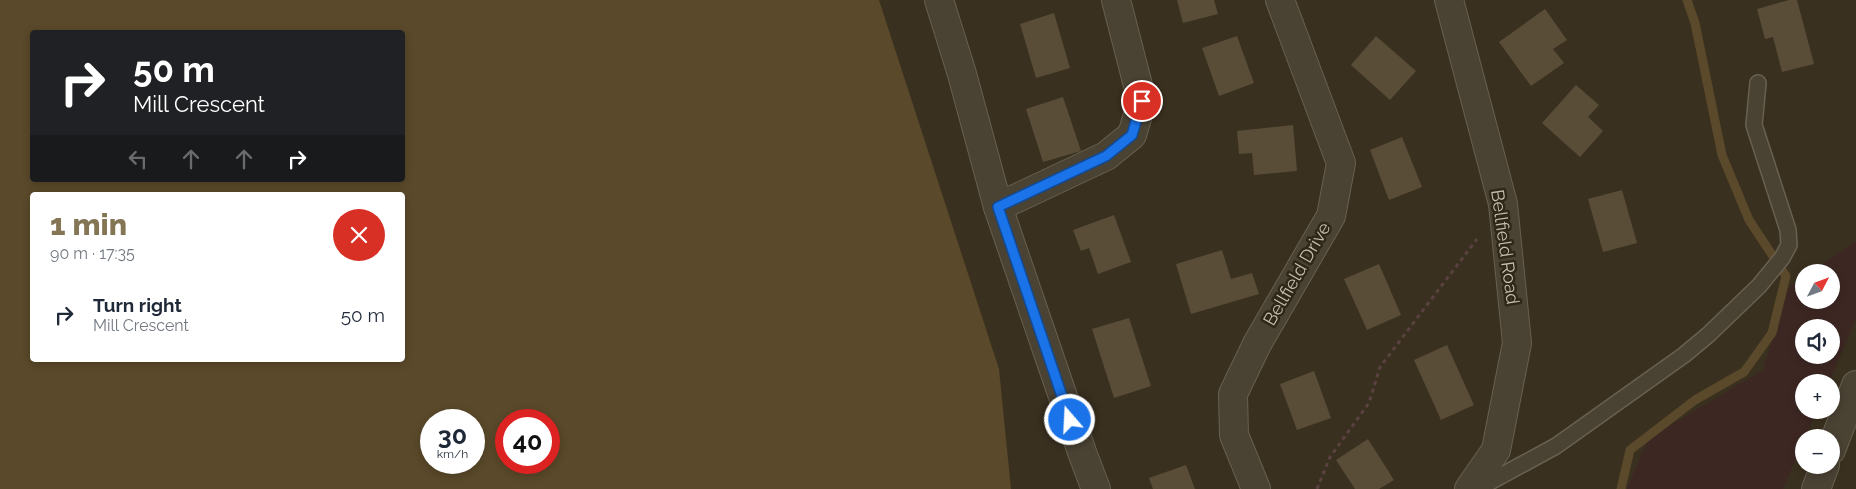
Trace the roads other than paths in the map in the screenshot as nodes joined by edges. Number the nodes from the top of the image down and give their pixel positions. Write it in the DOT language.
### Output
graph roads {
  1 [pos="939,0"];
  2 [pos="1116,0"];
  3 [pos="1280,0"];
  4 [pos="1449,0"];
  5 [pos="1758,83"];
  6 [pos="998,207"];
  7 [pos="1856,385"];
  8 [pos="1839,429"];
  9 [pos="1822,474"];
  10 [pos="1096,489"];
  11 [pos="1256,489"];
  12 [pos="1469,489"];
  13 [pos="1477,489"];
  14 [pos="1816,489"];
  1 -- 6 [label="street"];
  2 -- 6 [label="street"];
  3 -- 11 [label="street, Bellfield Drive"];
  4 -- 12 [label="street, Bellfield Road"];
  5 -- 13 [label="lane"];
  6 -- 10 [label="street"];
  7 -- 8 [label="street"];
  9 -- 14 [label="street"];
}
